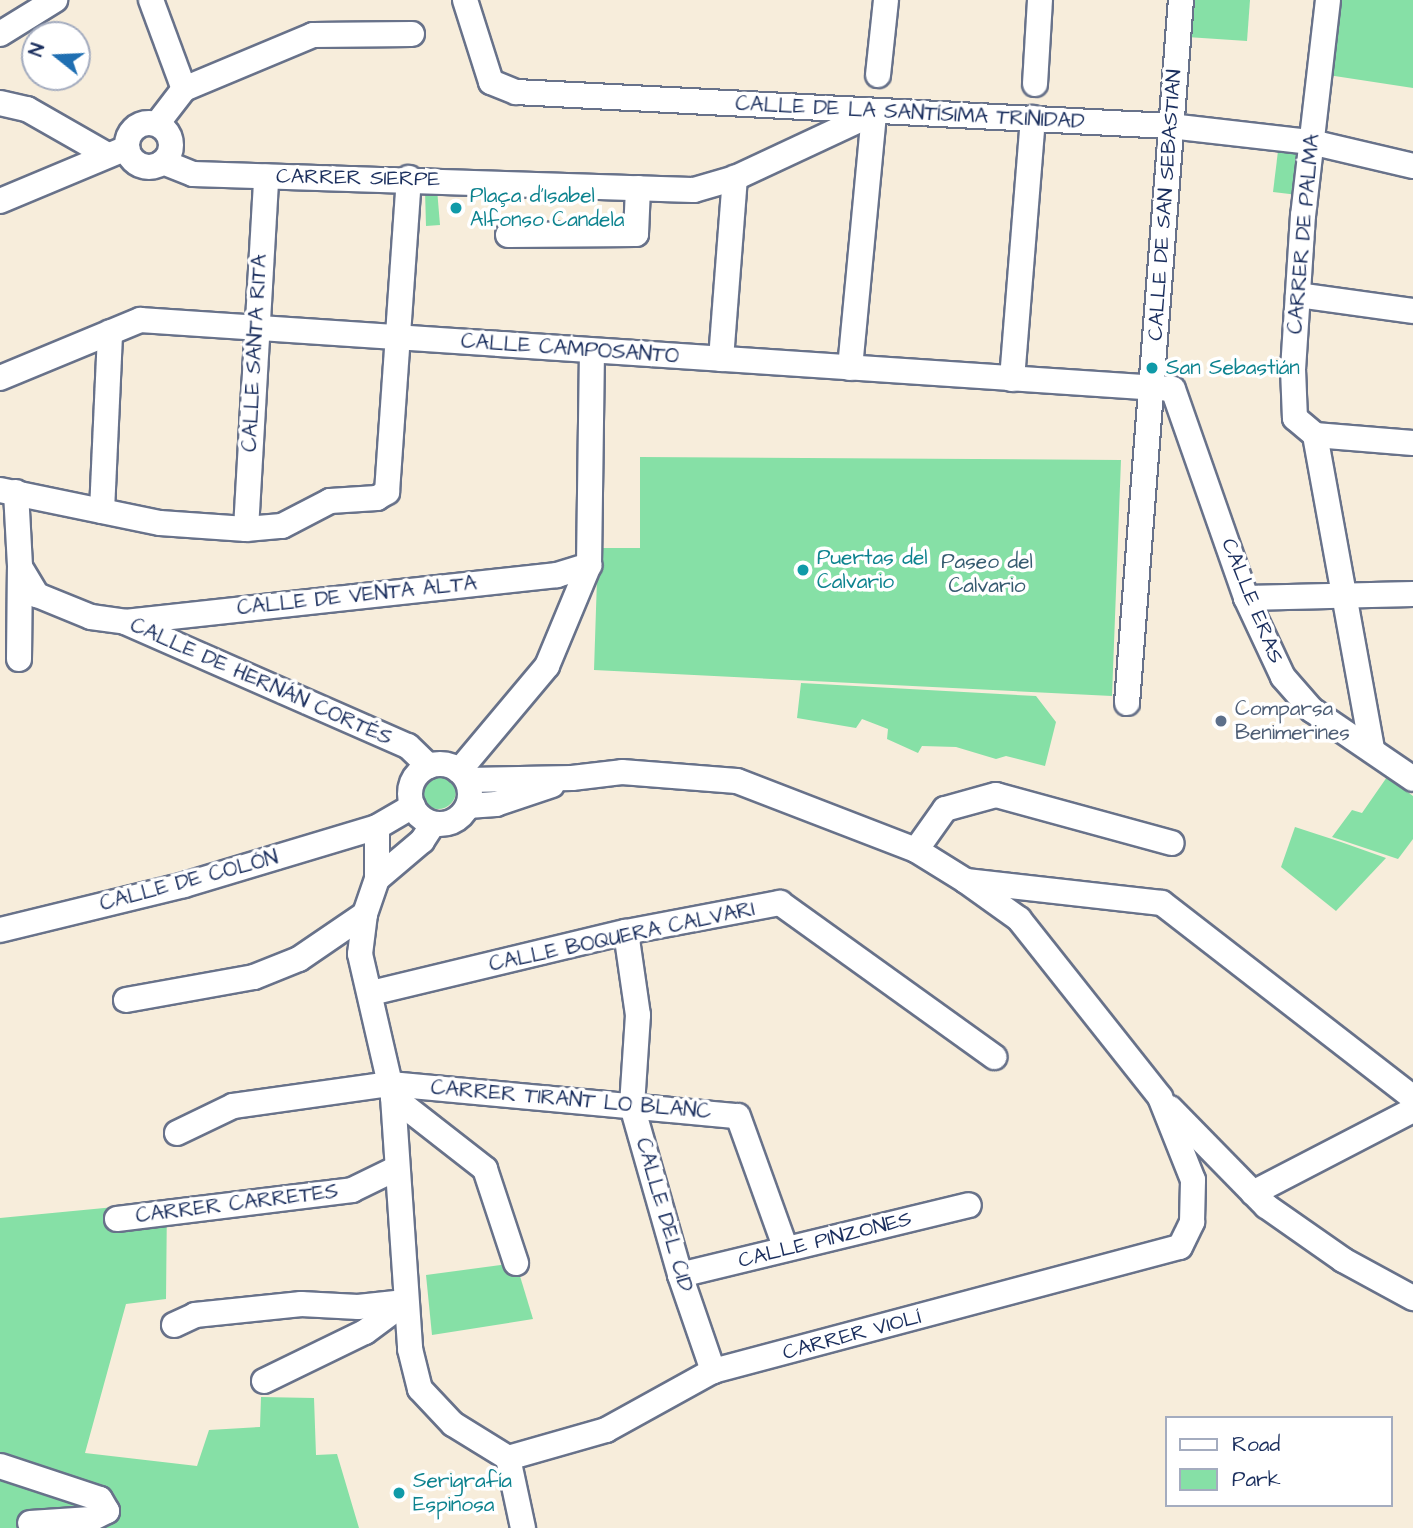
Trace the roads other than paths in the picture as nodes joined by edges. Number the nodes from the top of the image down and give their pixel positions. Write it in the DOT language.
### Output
graph roads {
  1 [pos="55,0"];
  2 [pos="150,0"];
  3 [pos="465,0"];
  4 [pos="886,0"];
  5 [pos="1040,0"];
  6 [pos="1181,0"];
  7 [pos="1328,0"];
  8 [pos="0,34"];
  9 [pos="412,34"];
  10 [pos="878,75"];
  11 [pos="1035,84"];
  12 [pos="184,89"];
  13 [pos="0,103"];
  14 [pos="874,113"];
  15 [pos="1033,118"];
  16 [pos="157,124"];
  17 [pos="1170,126"];
  18 [pos="1311,142"];
  19 [pos="116,151"];
  20 [pos="163,162"];
  21 [pos="1413,166"];
  22 [pos="266,177"];
  23 [pos="409,178"];
  24 [pos="735,178"];
  25 [pos="638,188"];
  26 [pos="0,201"];
  27 [pos="508,235"];
  28 [pos="1298,295"];
  29 [pos="1413,311"];
  30 [pos="255,328"];
  31 [pos="110,332"];
  32 [pos="400,338"];
  33 [pos="592,351"];
  34 [pos="720,359"];
  35 [pos="850,368"];
  36 [pos="0,378"];
  37 [pos="1012,379"];
  38 [pos="1151,388"];
  39 [pos="1315,435"];
  40 [pos="1413,443"];
  41 [pos="8,491"];
  42 [pos="102,511"];
  43 [pos="246,529"];
  44 [pos="589,565"];
  45 [pos="20,568"];
  46 [pos="1413,594"];
  47 [pos="1343,596"];
  48 [pos="1246,598"];
  49 [pos="124,622"];
  50 [pos="19,659"];
  51 [pos="1127,703"];
  52 [pos="1373,748"];
  53 [pos="429,766"];
  54 [pos="463,775"];
  55 [pos="572,778"];
  56 [pos="1413,779"];
  57 [pos="413,806"];
  58 [pos="468,806"];
  59 [pos="433,824"];
  60 [pos="377,827"];
  61 [pos="1172,843"];
  62 [pos="916,850"];
  63 [pos="377,879"];
  64 [pos="966,881"];
  65 [pos="365,914"];
  66 [pos="0,930"];
  67 [pos="626,932"];
  68 [pos="371,993"];
  69 [pos="126,1000"];
  70 [pos="994,1057"];
  71 [pos="392,1090"];
  72 [pos="1160,1097"];
  73 [pos="1413,1098"];
  74 [pos="632,1106"];
  75 [pos="1413,1110"];
  76 [pos="177,1133"];
  77 [pos="395,1169"];
  78 [pos="1253,1193"];
  79 [pos="969,1205"];
  80 [pos="117,1219"];
  81 [pos="786,1249"];
  82 [pos="516,1263"];
  83 [pos="680,1275"];
  84 [pos="1413,1298"];
  85 [pos="405,1302"];
  86 [pos="174,1325"];
  87 [pos="713,1371"];
  88 [pos="264,1381"];
  89 [pos="508,1458"];
  90 [pos="0,1466"];
  91 [pos="30,1523"];
  92 [pos="523,1528"];
  1 -- 8 [label="street"];
  2 -- 12 [label="street"];
  3 -- 14 [label="street, CALLE DE LA SANTÍSIMA TRINIDAD"];
  4 -- 10 [label="street"];
  5 -- 11 [label="street"];
  6 -- 17 [label="street, CALLE DE SAN SEBASTIAN"];
  7 -- 18 [label="street, CARRER DE PALMA"];
  9 -- 12 [label="street"];
  12 -- 16 [label="street"];
  13 -- 19 [label="street"];
  14 -- 15 [label="street, CALLE DE LA SANTÍSIMA TRINIDAD"];
  14 -- 24 [label="street, CARRER SIERPE"];
  14 -- 35 [label="street"];
  15 -- 17 [label="street, CALLE DE LA SANTÍSIMA TRINIDAD"];
  15 -- 37 [label="street"];
  16 -- 19 [label="street"];
  16 -- 20 [label="street"];
  17 -- 18 [label="street, CALLE DE LA SANTÍSIMA TRINIDAD"];
  17 -- 38 [label="street, CALLE DE SAN SEBASTIAN"];
  18 -- 21 [label="street, CALLE DE LA SANTÍSIMA TRINIDAD"];
  18 -- 28 [label="street, CARRER DE PALMA"];
  19 -- 20 [label="street"];
  19 -- 26 [label="street"];
  20 -- 22 [label="street, CARRER SIERPE"];
  22 -- 23 [label="street, CARRER SIERPE"];
  22 -- 30 [label="street, CALLE SANTA RITA"];
  23 -- 25 [label="street, CARRER SIERPE"];
  23 -- 32 [label="street"];
  24 -- 25 [label="street, CARRER SIERPE"];
  24 -- 34 [label="street"];
  25 -- 27 [label="street"];
  28 -- 29 [label="street"];
  28 -- 39 [label="street, CARRER DE PALMA"];
  30 -- 31 [label="street, CALLE CAMPOSANTO"];
  30 -- 32 [label="street, CALLE CAMPOSANTO"];
  30 -- 43 [label="street, CALLE SANTA RITA"];
  31 -- 36 [label="street, CALLE CAMPOSANTO"];
  31 -- 42 [label="street"];
  32 -- 33 [label="street, CALLE CAMPOSANTO"];
  32 -- 43 [label="street"];
  33 -- 34 [label="street, CALLE CAMPOSANTO"];
  33 -- 44 [label="street"];
  34 -- 35 [label="street, CALLE CAMPOSANTO"];
  35 -- 37 [label="street, CALLE CAMPOSANTO"];
  37 -- 38 [label="street, CALLE CAMPOSANTO"];
  38 -- 48 [label="street, CALLE ERAS"];
  38 -- 51 [label="street, CALLE DE SAN SEBASTIAN"];
  39 -- 40 [label="street"];
  39 -- 47 [label="street, CARRER DE PALMA"];
  41 -- 42 [label="street"];
  41 -- 45 [label="street"];
  42 -- 43 [label="street"];
  44 -- 49 [label="street, CALLE DE VENTA ALTA"];
  44 -- 54 [label="street"];
  45 -- 49 [label="street, CALLE DE HERNÁN CORTÉS"];
  45 -- 50 [label="street"];
  46 -- 47 [label="street"];
  47 -- 48 [label="street"];
  47 -- 52 [label="street, CARRER DE PALMA"];
  48 -- 52 [label="street, CALLE ERAS"];
  49 -- 53 [label="street, CALLE DE HERNÁN CORTÉS"];
  52 -- 56 [label="street, CALLE ERAS"];
  53 -- 54 [label="street"];
  53 -- 57 [label="street"];
  54 -- 55 [label="street"];
  54 -- 58 [label="street"];
  55 -- 58 [label="street"];
  55 -- 62 [label="street"];
  57 -- 59 [label="street"];
  57 -- 60 [label="street, CALLE DE COLÓN"];
  58 -- 59 [label="street"];
  59 -- 63 [label="street"];
  60 -- 63 [label="street"];
  60 -- 66 [label="street, CALLE DE COLÓN"];
  61 -- 62 [label="street"];
  62 -- 64 [label="street"];
  63 -- 65 [label="street"];
  64 -- 72 [label="street"];
  64 -- 73 [label="street"];
  65 -- 68 [label="street"];
  65 -- 69 [label="street"];
  67 -- 68 [label="street, CALLE BOQUERA CALVARI"];
  67 -- 70 [label="street, CALLE BOQUERA CALVARI"];
  67 -- 74 [label="street, CALLE DEL CID"];
  68 -- 71 [label="street"];
  71 -- 74 [label="street, CARRER TIRANT LO BLANC"];
  71 -- 76 [label="street"];
  71 -- 77 [label="street"];
  71 -- 82 [label="street"];
  72 -- 78 [label="street"];
  72 -- 87 [label="street, CARRER VIOLÍ"];
  74 -- 81 [label="street, CARRER TIRANT LO BLANC"];
  74 -- 83 [label="street, CALLE DEL CID"];
  75 -- 78 [label="street"];
  77 -- 80 [label="street, CARRER CARRETES"];
  77 -- 85 [label="street"];
  78 -- 84 [label="street"];
  79 -- 81 [label="street, CALLE PINZONES"];
  81 -- 83 [label="street, CALLE PINZONES"];
  83 -- 87 [label="street, CALLE DEL CID"];
  85 -- 86 [label="street"];
  85 -- 88 [label="street"];
  85 -- 89 [label="street"];
  87 -- 89 [label="street, CARRER VIOLÍ"];
  89 -- 92 [label="street"];
  90 -- 91 [label="street"];
}
